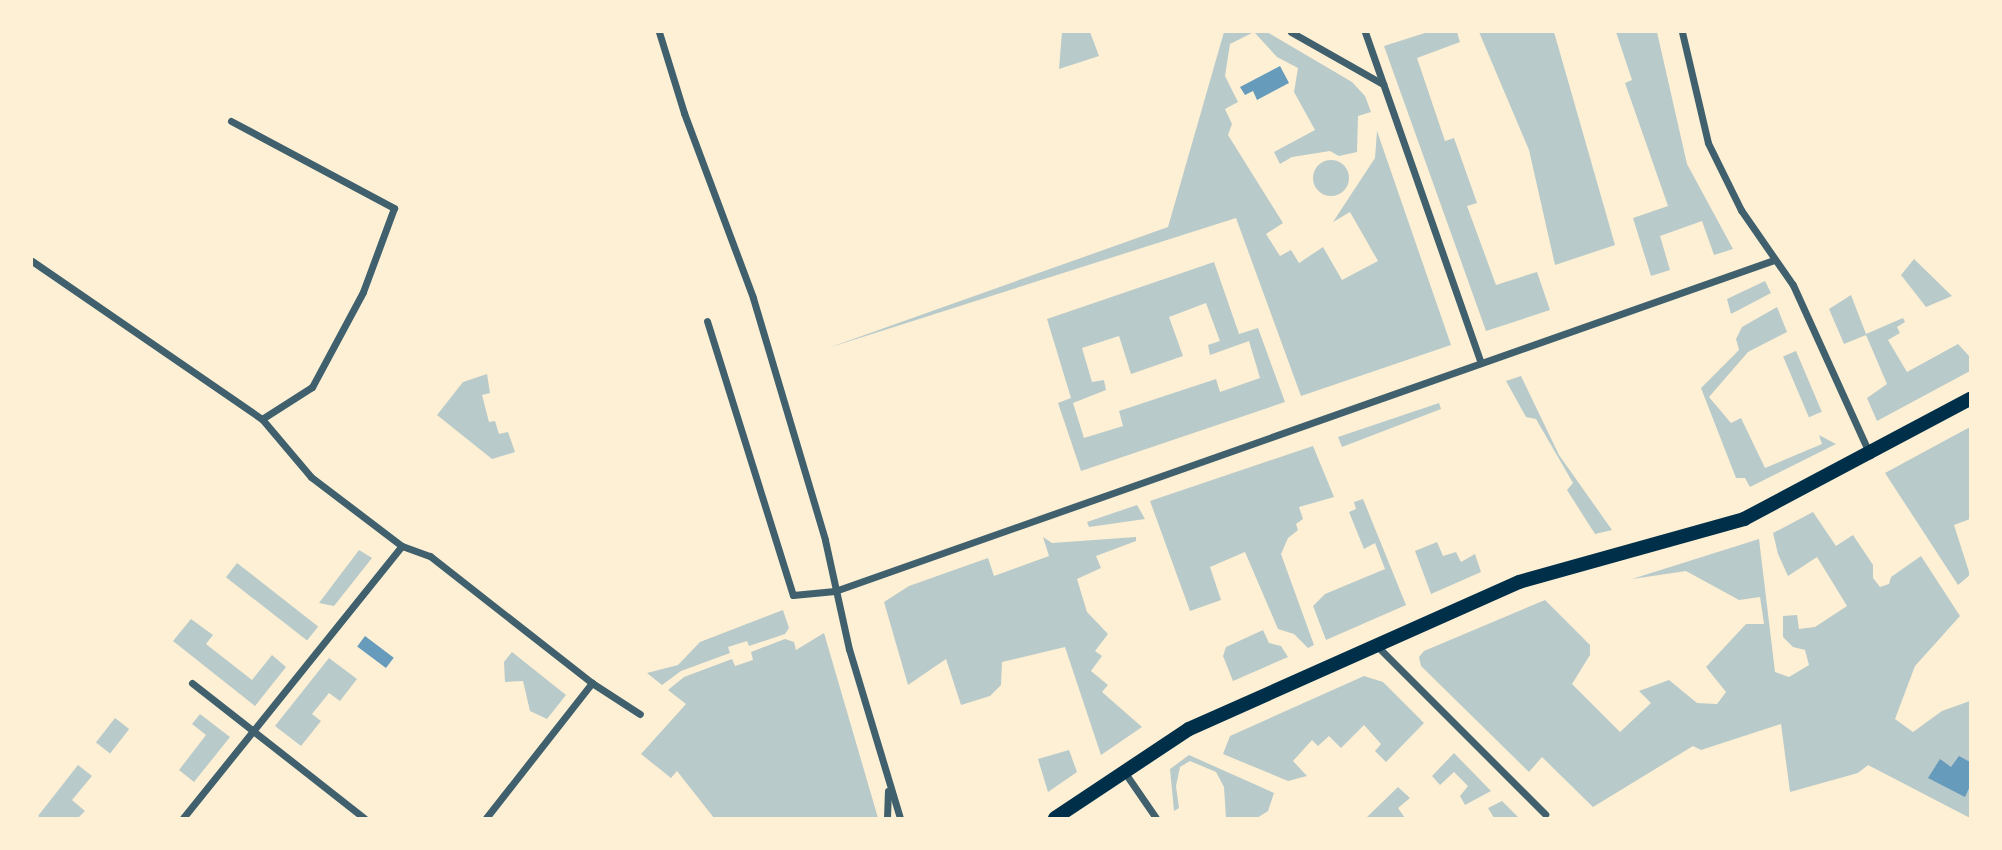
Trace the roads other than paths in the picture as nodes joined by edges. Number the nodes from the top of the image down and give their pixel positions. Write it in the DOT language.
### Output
graph roads {
  1 [pos="659,32"];
  2 [pos="1291,32"];
  3 [pos="1365,32"];
  4 [pos="1682,32"];
  5 [pos="1383,85"];
  6 [pos="231,121"];
  7 [pos="1774,260"];
  8 [pos="32,261"];
  9 [pos="707,321"];
  10 [pos="1480,361"];
  11 [pos="1970,399"];
  12 [pos="262,419"];
  13 [pos="1870,456"];
  14 [pos="402,546"];
  15 [pos="835,591"];
  16 [pos="1376,646"];
  17 [pos="192,682"];
  18 [pos="592,683"];
  19 [pos="640,714"];
  20 [pos="253,731"];
  21 [pos="1123,770"];
  22 [pos="888,787"];
  23 [pos="1545,814"];
  24 [pos="183,818"];
  25 [pos="364,818"];
  26 [pos="486,818"];
  27 [pos="887,818"];
  28 [pos="901,818"];
  29 [pos="1055,818"];
  30 [pos="1156,818"];
  1 -- 15 [label="street"];
  2 -- 5 [label="street"];
  3 -- 5 [label="street"];
  4 -- 7 [label="street"];
  5 -- 10 [label="street"];
  6 -- 12 [label="street"];
  7 -- 10 [label="street"];
  7 -- 13 [label="street"];
  8 -- 12 [label="street"];
  9 -- 15 [label="street"];
  10 -- 15 [label="street"];
  11 -- 13 [label="main road"];
  12 -- 14 [label="street"];
  13 -- 16 [label="main road"];
  14 -- 18 [label="street"];
  14 -- 20 [label="street"];
  15 -- 22 [label="street"];
  16 -- 21 [label="main road"];
  16 -- 23 [label="street"];
  17 -- 20 [label="street"];
  18 -- 19 [label="street"];
  18 -- 26 [label="street"];
  20 -- 24 [label="street"];
  20 -- 25 [label="street"];
  21 -- 29 [label="main road"];
  21 -- 30 [label="street"];
  22 -- 27 [label="street"];
  22 -- 28 [label="street"];
}
